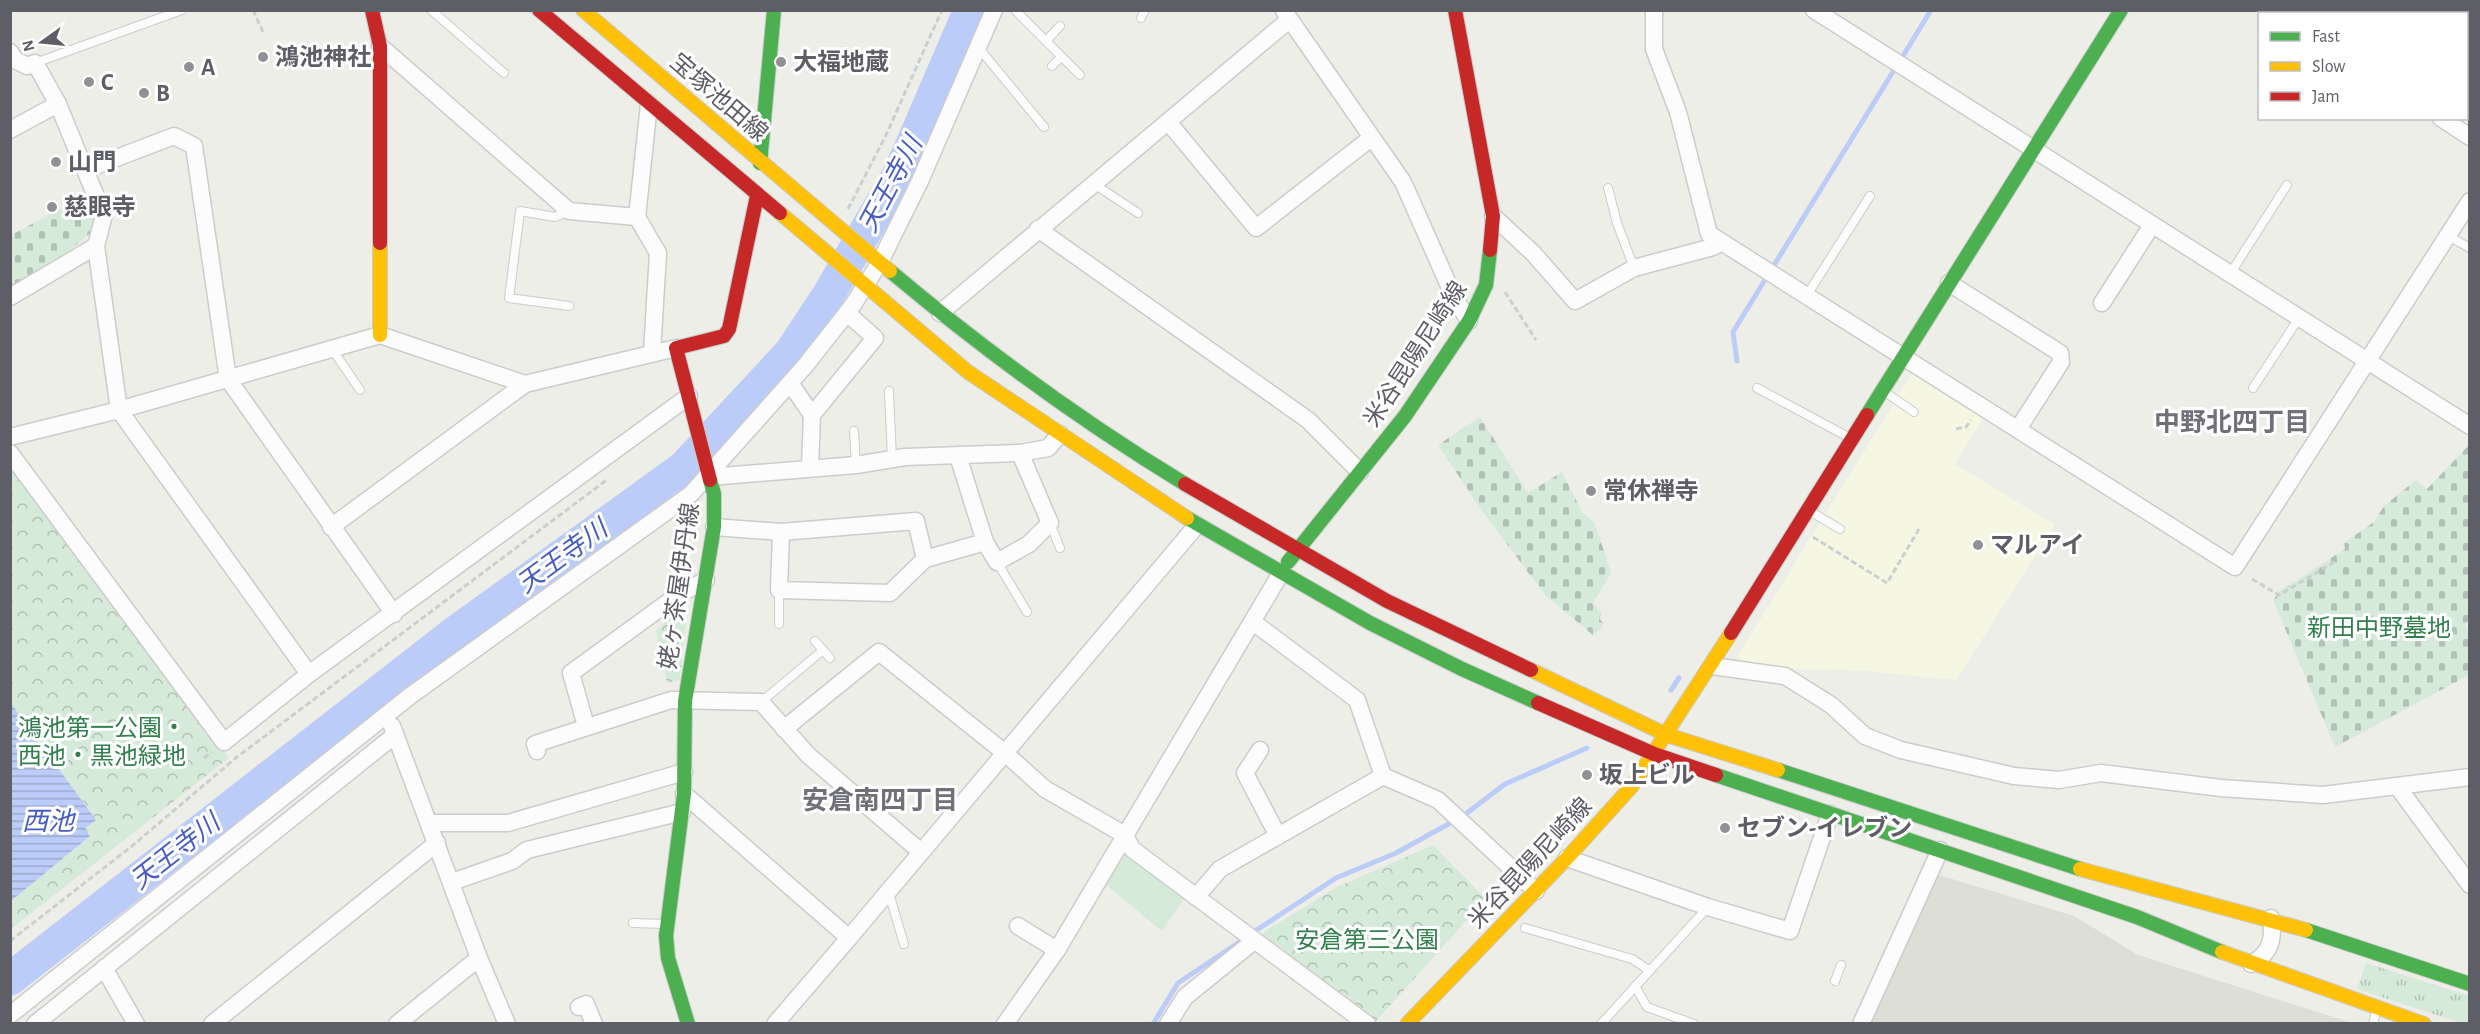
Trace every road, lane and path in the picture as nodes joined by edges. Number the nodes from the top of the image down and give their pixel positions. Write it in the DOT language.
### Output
graph roads {
  1 [pos="182,10"];
  2 [pos="253,10"];
  3 [pos="372,10"];
  4 [pos="431,10"];
  5 [pos="539,10"];
  6 [pos="583,10"];
  7 [pos="774,10"];
  8 [pos="942,10"];
  9 [pos="994,10"];
  10 [pos="1015,10"];
  11 [pos="1654,10"];
  12 [pos="1814,10"];
  13 [pos="1458,11"];
  14 [pos="2119,11"];
  15 [pos="1287,15"];
  16 [pos="1060,26"];
  17 [pos="264,34"];
  18 [pos="1046,41"];
  19 [pos="380,46"];
  20 [pos="978,47"];
  21 [pos="10,52"];
  22 [pos="1061,57"];
  23 [pos="35,63"];
  24 [pos="1052,66"];
  25 [pos="504,73"];
  26 [pos="1080,75"];
  27 [pos="58,104"];
  28 [pos="649,104"];
  29 [pos="2444,120"];
  30 [pos="1169,123"];
  31 [pos="1044,127"];
  32 [pos="10,130"];
  33 [pos="2469,137"];
  34 [pos="1371,138"];
  35 [pos="2034,149"];
  36 [pos="760,163"];
  37 [pos="85,170"];
  38 [pos="1094,184"];
  39 [pos="2288,185"];
  40 [pos="1608,188"];
  41 [pos="758,196"];
  42 [pos="1870,196"];
  43 [pos="2469,201"];
  44 [pos="569,211"];
  45 [pos="1138,213"];
  46 [pos="845,215"];
  47 [pos="1493,216"];
  48 [pos="637,217"];
  49 [pos="2152,225"];
  50 [pos="1038,229"];
  51 [pos="2448,236"];
  52 [pos="1721,242"];
  53 [pos="96,246"];
  54 [pos="2469,248"];
  55 [pos="877,260"];
  56 [pos="1634,268"];
  57 [pos="2230,274"];
  58 [pos="1487,276"];
  59 [pos="1949,283"];
  60 [pos="863,284"];
  61 [pos="1807,295"];
  62 [pos="10,297"];
  63 [pos="2102,303"];
  64 [pos="569,306"];
  65 [pos="846,313"];
  66 [pos="940,313"];
  67 [pos="2299,318"];
  68 [pos="1469,321"];
  69 [pos="380,335"];
  70 [pos="1536,340"];
  71 [pos="676,348"];
  72 [pos="332,349"];
  73 [pos="652,353"];
  74 [pos="1903,355"];
  75 [pos="2366,360"];
  76 [pos="228,379"];
  77 [pos="790,383"];
  78 [pos="525,384"];
  79 [pos="1757,388"];
  80 [pos="2253,388"];
  81 [pos="360,390"];
  82 [pos="1883,390"];
  83 [pos="889,391"];
  84 [pos="689,396"];
  85 [pos="119,410"];
  86 [pos="1914,412"];
  87 [pos="812,415"];
  88 [pos="2469,426"];
  89 [pos="2018,429"];
  90 [pos="855,431"];
  91 [pos="1060,434"];
  92 [pos="10,437"];
  93 [pos="1853,439"];
  94 [pos="10,453"];
  95 [pos="1020,453"];
  96 [pos="958,456"];
  97 [pos="892,459"];
  98 [pos="856,465"];
  99 [pos="810,467"];
  100 [pos="708,470"];
  101 [pos="1360,472"];
  102 [pos="610,478"];
  103 [pos="1807,510"];
  104 [pos="1050,522"];
  105 [pos="1197,525"];
  106 [pos="331,527"];
  107 [pos="714,527"];
  108 [pos="1919,529"];
  109 [pos="1840,530"];
  110 [pos="781,532"];
  111 [pos="1809,535"];
  112 [pos="985,542"];
  113 [pos="1060,548"];
  114 [pos="1295,550"];
  115 [pos="925,559"];
  116 [pos="2336,561"];
  117 [pos="997,562"];
  118 [pos="1281,573"];
  119 [pos="2252,579"];
  120 [pos="706,580"];
  121 [pos="779,590"];
  122 [pos="1027,612"];
  123 [pos="394,614"];
  124 [pos="1253,622"];
  125 [pos="779,624"];
  126 [pos="815,641"];
  127 [pos="822,651"];
  128 [pos="830,658"];
  129 [pos="1712,666"];
  130 [pos="309,674"];
  131 [pos="685,701"];
  132 [pos="761,702"];
  133 [pos="387,714"];
  134 [pos="586,726"];
  135 [pos="784,729"];
  136 [pos="395,735"];
  137 [pos="1667,735"];
  138 [pos="535,744"];
  139 [pos="1260,750"];
  140 [pos="1005,753"];
  141 [pos="1654,754"];
  142 [pos="684,772"];
  143 [pos="1383,776"];
  144 [pos="2469,777"];
  145 [pos="2397,786"];
  146 [pos="684,794"];
  147 [pos="682,812"];
  148 [pos="1830,814"];
  149 [pos="430,823"];
  150 [pos="1125,835"];
  151 [pos="1278,836"];
  152 [pos="437,843"];
  153 [pos="1940,850"];
  154 [pos="921,852"];
  155 [pos="1567,858"];
  156 [pos="452,882"];
  157 [pos="2469,885"];
  158 [pos="888,890"];
  159 [pos="1536,891"];
  160 [pos="1197,897"];
  161 [pos="1708,907"];
  162 [pos="2271,918"];
  163 [pos="633,923"];
  164 [pos="667,924"];
  165 [pos="1018,926"];
  166 [pos="1525,928"];
  167 [pos="849,938"];
  168 [pos="10,941"];
  169 [pos="1254,941"];
  170 [pos="904,944"];
  171 [pos="1057,950"];
  172 [pos="479,958"];
  173 [pos="2251,964"];
  174 [pos="1841,965"];
  175 [pos="104,968"];
  176 [pos="1649,970"];
  177 [pos="1835,981"];
  178 [pos="2469,984"];
  179 [pos="1635,986"];
  180 [pos="586,1004"];
  181 [pos="2377,1007"];
  182 [pos="10,1015"];
  183 [pos="35,1023"];
  184 [pos="136,1023"];
  185 [pos="212,1023"];
  186 [pos="397,1023"];
  187 [pos="507,1023"];
  188 [pos="594,1023"];
  189 [pos="688,1023"];
  190 [pos="775,1023"];
  191 [pos="1005,1023"];
  192 [pos="1168,1023"];
  193 [pos="1367,1023"];
  194 [pos="1407,1023"];
  195 [pos="1601,1023"];
  196 [pos="1694,1023"];
  197 [pos="1861,1023"];
  198 [pos="2373,1023"];
  199 [pos="2424,1023"];
  1 -- 23 [label="lane"];
  2 -- 17 [label="path"];
  3 -- 19 [label="street"];
  4 -- 25 [label="lane"];
  5 -- 28 [label="street"];
  6 -- 36 [label="street, 宝塚池田線"];
  7 -- 36 [label="street"];
  8 -- 46 [label="path"];
  9 -- 20 [label="street"];
  10 -- 18 [label="lane"];
  11 -- 52 [label="street"];
  12 -- 35 [label="street"];
  13 -- 47 [label="street, 米谷昆陽尼崎線"];
  14 -- 35 [label="street, 米谷昆陽尼崎線"];
  15 -- 30 [label="street"];
  15 -- 34 [label="street"];
  16 -- 18 [label="lane"];
  18 -- 22 [label="lane"];
  19 -- 44 [label="street"];
  19 -- 69 [label="street"];
  20 -- 31 [label="lane"];
  20 -- 55 [label="street"];
  21 -- 23 [label="street"];
  22 -- 24 [label="lane"];
  22 -- 26 [label="lane"];
  23 -- 27 [label="street"];
  27 -- 32 [label="street"];
  27 -- 37 [label="street"];
  28 -- 41 [label="street"];
  28 -- 48 [label="street"];
  29 -- 33 [label="street"];
  30 -- 34 [label="street"];
  30 -- 38 [label="street"];
  34 -- 68 [label="street"];
  35 -- 49 [label="street"];
  35 -- 59 [label="street, 米谷昆陽尼崎線"];
  36 -- 55 [label="street, 宝塚池田線"];
  37 -- 53 [label="street"];
  37 -- 76 [label="street"];
  38 -- 45 [label="lane"];
  38 -- 50 [label="street"];
  39 -- 57 [label="lane"];
  40 -- 56 [label="lane"];
  41 -- 60 [label="street"];
  41 -- 71 [label="street"];
  42 -- 61 [label="lane"];
  43 -- 51 [label="street"];
  44 -- 48 [label="street"];
  44 -- 64 [label="lane"];
  47 -- 56 [label="street"];
  47 -- 58 [label="street, 米谷昆陽尼崎線"];
  48 -- 73 [label="street"];
  49 -- 57 [label="street"];
  49 -- 63 [label="street"];
  50 -- 66 [label="street"];
  50 -- 101 [label="street"];
  51 -- 54 [label="lane"];
  51 -- 75 [label="street"];
  52 -- 56 [label="street"];
  52 -- 61 [label="street"];
  53 -- 62 [label="street"];
  53 -- 85 [label="street"];
  55 -- 60 [label="street"];
  55 -- 66 [label="street, 宝塚池田線"];
  57 -- 67 [label="street"];
  58 -- 68 [label="street, 米谷昆陽尼崎線"];
  58 -- 70 [label="path"];
  59 -- 74 [label="street, 米谷昆陽尼崎線"];
  59 -- 89 [label="street"];
  60 -- 65 [label="street"];
  60 -- 91 [label="street"];
  61 -- 74 [label="street"];
  65 -- 77 [label="street"];
  65 -- 87 [label="street"];
  66 -- 114 [label="street, 宝塚池田線"];
  67 -- 75 [label="street"];
  67 -- 80 [label="lane"];
  68 -- 101 [label="street, 米谷昆陽尼崎線"];
  69 -- 72 [label="street"];
  69 -- 78 [label="street"];
  71 -- 73 [label="street"];
  71 -- 84 [label="street, 姥ヶ茶屋伊丹線"];
  72 -- 76 [label="street"];
  72 -- 81 [label="lane"];
  73 -- 78 [label="street"];
  74 -- 82 [label="street, 米谷昆陽尼崎線"];
  74 -- 89 [label="street"];
  75 -- 88 [label="street"];
  75 -- 89 [label="street"];
  76 -- 85 [label="street"];
  76 -- 106 [label="street"];
  77 -- 87 [label="street"];
  77 -- 100 [label="street"];
  78 -- 106 [label="street"];
  79 -- 93 [label="lane"];
  82 -- 86 [label="lane"];
  82 -- 93 [label="street, 米谷昆陽尼崎線"];
  83 -- 97 [label="lane"];
  84 -- 100 [label="street, 姥ヶ茶屋伊丹線"];
  84 -- 123 [label="street"];
  85 -- 92 [label="street"];
  85 -- 130 [label="street"];
  87 -- 99 [label="street"];
  90 -- 98 [label="lane"];
  91 -- 95 [label="street"];
  91 -- 105 [label="street"];
  93 -- 103 [label="street, 米谷昆陽尼崎線"];
  94 -- 130 [label="street"];
  95 -- 96 [label="street"];
  95 -- 104 [label="street"];
  96 -- 97 [label="street"];
  96 -- 112 [label="street"];
  97 -- 98 [label="street"];
  98 -- 99 [label="street"];
  99 -- 100 [label="street"];
  100 -- 107 [label="street, 姥ヶ茶屋伊丹線"];
  100 -- 133 [label="street"];
  101 -- 114 [label="street, 米谷昆陽尼崎線"];
  102 -- 168 [label="path"];
  103 -- 109 [label="lane"];
  103 -- 129 [label="street, 米谷昆陽尼崎線"];
  104 -- 113 [label="lane"];
  104 -- 117 [label="street"];
  105 -- 118 [label="street"];
  105 -- 140 [label="street"];
  106 -- 123 [label="street"];
  107 -- 110 [label="street"];
  107 -- 120 [label="street, 姥ヶ茶屋伊丹線"];
  108 -- 111 [label="path"];
  110 -- 115 [label="street"];
  110 -- 121 [label="street"];
  112 -- 115 [label="street"];
  112 -- 117 [label="street"];
  114 -- 118 [label="street, 米谷昆陽尼崎線"];
  114 -- 137 [label="street"];
  115 -- 121 [label="street"];
  116 -- 119 [label="path"];
  117 -- 122 [label="lane"];
  118 -- 124 [label="street"];
  118 -- 141 [label="street"];
  120 -- 131 [label="street, 姥ヶ茶屋伊丹線"];
  120 -- 134 [label="street"];
  121 -- 125 [label="lane"];
  123 -- 130 [label="street"];
  124 -- 143 [label="street"];
  124 -- 150 [label="street"];
  126 -- 127 [label="lane"];
  127 -- 128 [label="lane"];
  127 -- 132 [label="lane"];
  129 -- 137 [label="street, 米谷昆陽尼崎線"];
  129 -- 145 [label="street"];
  131 -- 132 [label="street"];
  131 -- 134 [label="street"];
  131 -- 142 [label="street, 姥ヶ茶屋伊丹線"];
  132 -- 135 [label="street"];
  133 -- 136 [label="street"];
  133 -- 182 [label="street"];
  134 -- 138 [label="street"];
  135 -- 140 [label="street"];
  135 -- 154 [label="street"];
  136 -- 149 [label="street"];
  136 -- 175 [label="street"];
  137 -- 141 [label="street, 米谷昆陽尼崎線"];
  137 -- 162 [label="street"];
  139 -- 151 [label="street"];
  140 -- 150 [label="street"];
  140 -- 154 [label="street"];
  141 -- 148 [label="street"];
  141 -- 155 [label="street, 米谷昆陽尼崎線"];
  142 -- 146 [label="street, 姥ヶ茶屋伊丹線"];
  142 -- 149 [label="street"];
  143 -- 151 [label="street"];
  143 -- 159 [label="street"];
  144 -- 145 [label="street"];
  145 -- 157 [label="street"];
  146 -- 147 [label="street, 姥ヶ茶屋伊丹線"];
  146 -- 167 [label="street"];
  147 -- 156 [label="street"];
  147 -- 164 [label="street, 姥ヶ茶屋伊丹線"];
  148 -- 153 [label="street"];
  148 -- 161 [label="street"];
  149 -- 152 [label="street"];
  150 -- 160 [label="street"];
  150 -- 171 [label="street"];
  151 -- 160 [label="street"];
  152 -- 156 [label="street"];
  152 -- 185 [label="street"];
  153 -- 173 [label="street"];
  153 -- 197 [label="street"];
  154 -- 158 [label="street"];
  155 -- 159 [label="street, 米谷昆陽尼崎線"];
  155 -- 161 [label="street"];
  156 -- 172 [label="street"];
  158 -- 167 [label="street"];
  158 -- 170 [label="lane"];
  159 -- 194 [label="street, 米谷昆陽尼崎線"];
  160 -- 169 [label="street"];
  161 -- 176 [label="lane"];
  162 -- 173 [label="street"];
  162 -- 178 [label="street"];
  163 -- 164 [label="lane"];
  164 -- 189 [label="street, 姥ヶ茶屋伊丹線"];
  165 -- 171 [label="street"];
  166 -- 176 [label="lane"];
  167 -- 190 [label="street"];
  169 -- 192 [label="street"];
  169 -- 193 [label="street"];
  171 -- 191 [label="street"];
  172 -- 186 [label="street"];
  172 -- 187 [label="street"];
  173 -- 181 [label="street"];
  174 -- 177 [label="lane"];
  175 -- 183 [label="street"];
  175 -- 184 [label="street"];
  176 -- 179 [label="lane"];
  179 -- 195 [label="lane"];
  179 -- 196 [label="lane"];
  180 -- 188 [label="street"];
  181 -- 198 [label="lane"];
  181 -- 199 [label="street"];
}
